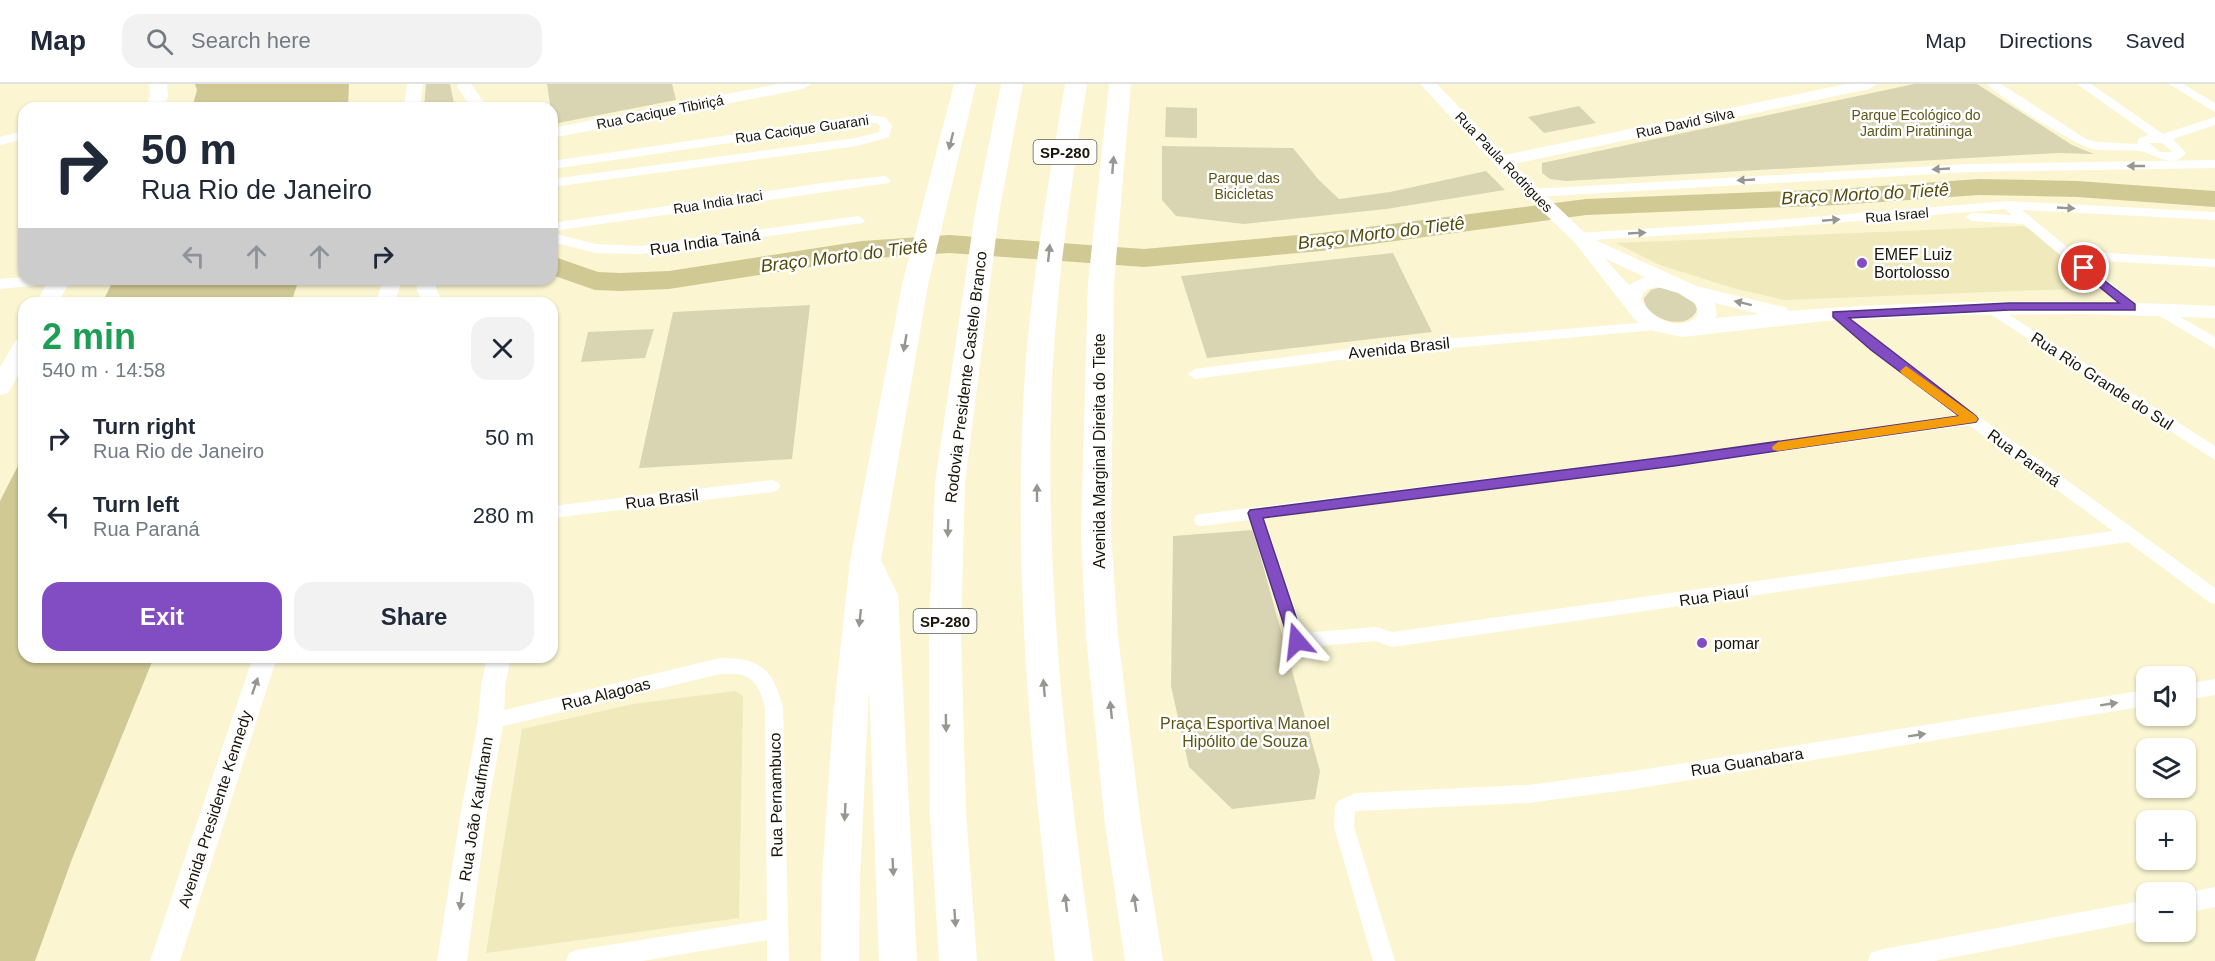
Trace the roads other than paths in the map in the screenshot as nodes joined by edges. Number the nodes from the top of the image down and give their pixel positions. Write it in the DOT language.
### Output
graph roads {
  1 [pos="158,84"];
  2 [pos="415,84"];
  3 [pos="803,84"];
  4 [pos="965,84"];
  5 [pos="1012,84"];
  6 [pos="1076,84"];
  7 [pos="1120,84"];
  8 [pos="1428,84"];
  9 [pos="1869,84"];
  10 [pos="1993,84"];
  11 [pos="2083,84"];
  12 [pos="2175,84"];
  13 [pos="464,85"];
  14 [pos="157,102"];
  15 [pos="413,102"];
  16 [pos="464,102"];
  17 [pos="476,102"];
  18 [pos="2215,108"];
  19 [pos="2215,121"];
  20 [pos="558,132"];
  21 [pos="18,136"];
  22 [pos="2163,140"];
  23 [pos="0,141"];
  24 [pos="2145,148"];
  25 [pos="2179,156"];
  26 [pos="1501,161"];
  27 [pos="2215,163"];
  28 [pos="558,164"];
  29 [pos="885,180"];
  30 [pos="558,182"];
  31 [pos="1538,197"];
  32 [pos="2008,205"];
  33 [pos="1945,211"];
  34 [pos="2215,216"];
  35 [pos="858,220"];
  36 [pos="2025,220"];
  37 [pos="558,226"];
  38 [pos="1577,235"];
  39 [pos="558,239"];
  40 [pos="2068,255"];
  41 [pos="2215,263"];
  42 [pos="18,282"];
  43 [pos="1670,282"];
  44 [pos="0,284"];
  45 [pos="1693,292"];
  46 [pos="1635,307"];
  47 [pos="1989,307"];
  48 [pos="2131,307"];
  49 [pos="2158,309"];
  50 [pos="2215,312"];
  51 [pos="1837,314"];
  52 [pos="1792,316"];
  53 [pos="1661,326"];
  54 [pos="1696,327"];
  55 [pos="1603,331"];
  56 [pos="2215,344"];
  57 [pos="18,356"];
  58 [pos="1195,374"];
  59 [pos="0,387"];
  60 [pos="1971,419"];
  61 [pos="2215,454"];
  62 [pos="772,486"];
  63 [pos="558,511"];
  64 [pos="1255,513"];
  65 [pos="1202,520"];
  66 [pos="2131,535"];
  67 [pos="865,561"];
  68 [pos="2215,597"];
  69 [pos="263,663"];
  70 [pos="498,663"];
  71 [pos="720,666"];
  72 [pos="2215,687"];
  73 [pos="2196,690"];
  74 [pos="2136,700"];
  75 [pos="491,721"];
  76 [pos="2215,897"];
  77 [pos="2196,901"];
  78 [pos="2136,912"];
  79 [pos="779,928"];
  80 [pos="165,961"];
  81 [pos="452,961"];
  82 [pos="577,961"];
  83 [pos="778,961"];
  84 [pos="840,961"];
  85 [pos="898,961"];
  86 [pos="958,961"];
  87 [pos="1074,961"];
  88 [pos="1144,961"];
  89 [pos="1384,961"];
  90 [pos="1879,961"];
  1 -- 14 [label="main road"];
  2 -- 15 [label="main road"];
  3 -- 20 [label="main road, Rua Cacique Tibiriçá"];
  4 -- 67 [label="highway, one-way"];
  5 -- 86 [label="highway, Rodovia Presidente Castelo Branco / SP-280, one-way"];
  87 -- 6 [label="highway, SP-280, one-way"];
  88 -- 7 [label="highway, Avenida Marginal Direita do Tiete, one-way"];
  8 -- 26 [label="main road, Rua Paula Rodrigues"];
  9 -- 26 [label="main road, Rua David Silva"];
  10 -- 24 [label="street"];
  11 -- 22 [label="street"];
  12 -- 18 [label="street"];
  13 -- 16 [label="main road"];
  13 -- 17 [label="main road"];
  19 -- 22 [label="street"];
  21 -- 23 [label="street"];
  22 -- 24 [label="street"];
  22 -- 25 [label="street"];
  24 -- 25 [label="street"];
  25 -- 27 [label="street"];
  26 -- 31 [label="main road, Rua Paula Rodrigues"];
  27 -- 31 [label="street, one-way"];
  28 -- 30 [label="street, Rua Cacique Guarani"];
  29 -- 37 [label="street, Rua India Iraci"];
  31 -- 38 [label="main road, Rua Paula Rodrigues"];
  32 -- 33 [label="street, Rua Israel"];
  32 -- 34 [label="street, Rua Israel, one-way"];
  32 -- 36 [label="street"];
  33 -- 36 [label="street"];
  38 -- 33 [label="street, Rua Israel, one-way"];
  35 -- 39 [label="street, Rua India Tainá"];
  36 -- 40 [label="street"];
  38 -- 43 [label="main road, Rua Paula Rodrigues"];
  38 -- 46 [label="main road, Rua Paula Rodrigues"];
  40 -- 41 [label="street"];
  40 -- 48 [label="street"];
  42 -- 44 [label="street"];
  43 -- 45 [label="main road"];
  43 -- 46 [label="main road"];
  52 -- 45 [label="main road, one-way"];
  45 -- 54 [label="main road"];
  46 -- 53 [label="main road"];
  46 -- 55 [label="street, Avenida Brasil"];
  47 -- 48 [label="main road"];
  47 -- 51 [label="main road"];
  47 -- 61 [label="street, Rua Rio Grande do Sul"];
  48 -- 49 [label="main road"];
  49 -- 50 [label="main road"];
  49 -- 56 [label="street"];
  51 -- 52 [label="main road"];
  51 -- 60 [label="street, Rua Paraná"];
  52 -- 54 [label="main road"];
  53 -- 54 [label="main road"];
  53 -- 55 [label="street, Avenida Brasil"];
  55 -- 58 [label="street, Avenida Brasil"];
  57 -- 59 [label="main road"];
  60 -- 64 [label="street"];
  60 -- 66 [label="street, Rua Paraná"];
  62 -- 63 [label="street, Rua Brasil"];
  64 -- 65 [label="street"];
  64 -- 66 [label="street, Rua Piauí"];
  66 -- 68 [label="street, Rua Paraná"];
  67 -- 84 [label="highway, one-way"];
  67 -- 85 [label="highway, one-way"];
  80 -- 69 [label="main road, Avenida Presidente Kennedy, one-way"];
  70 -- 75 [label="main road, Rua João Kaufmann"];
  71 -- 75 [label="street, Rua Alagoas"];
  71 -- 79 [label="street, Rua Pernambuco"];
  72 -- 73 [label="street"];
  89 -- 74 [label="street, Rua Guanabara, one-way"];
  75 -- 81 [label="main road, Rua João Kaufmann, one-way"];
  76 -- 77 [label="street"];
  78 -- 90 [label="street"];
  79 -- 82 [label="street"];
  79 -- 83 [label="street, Rua Pernambuco"];
}
